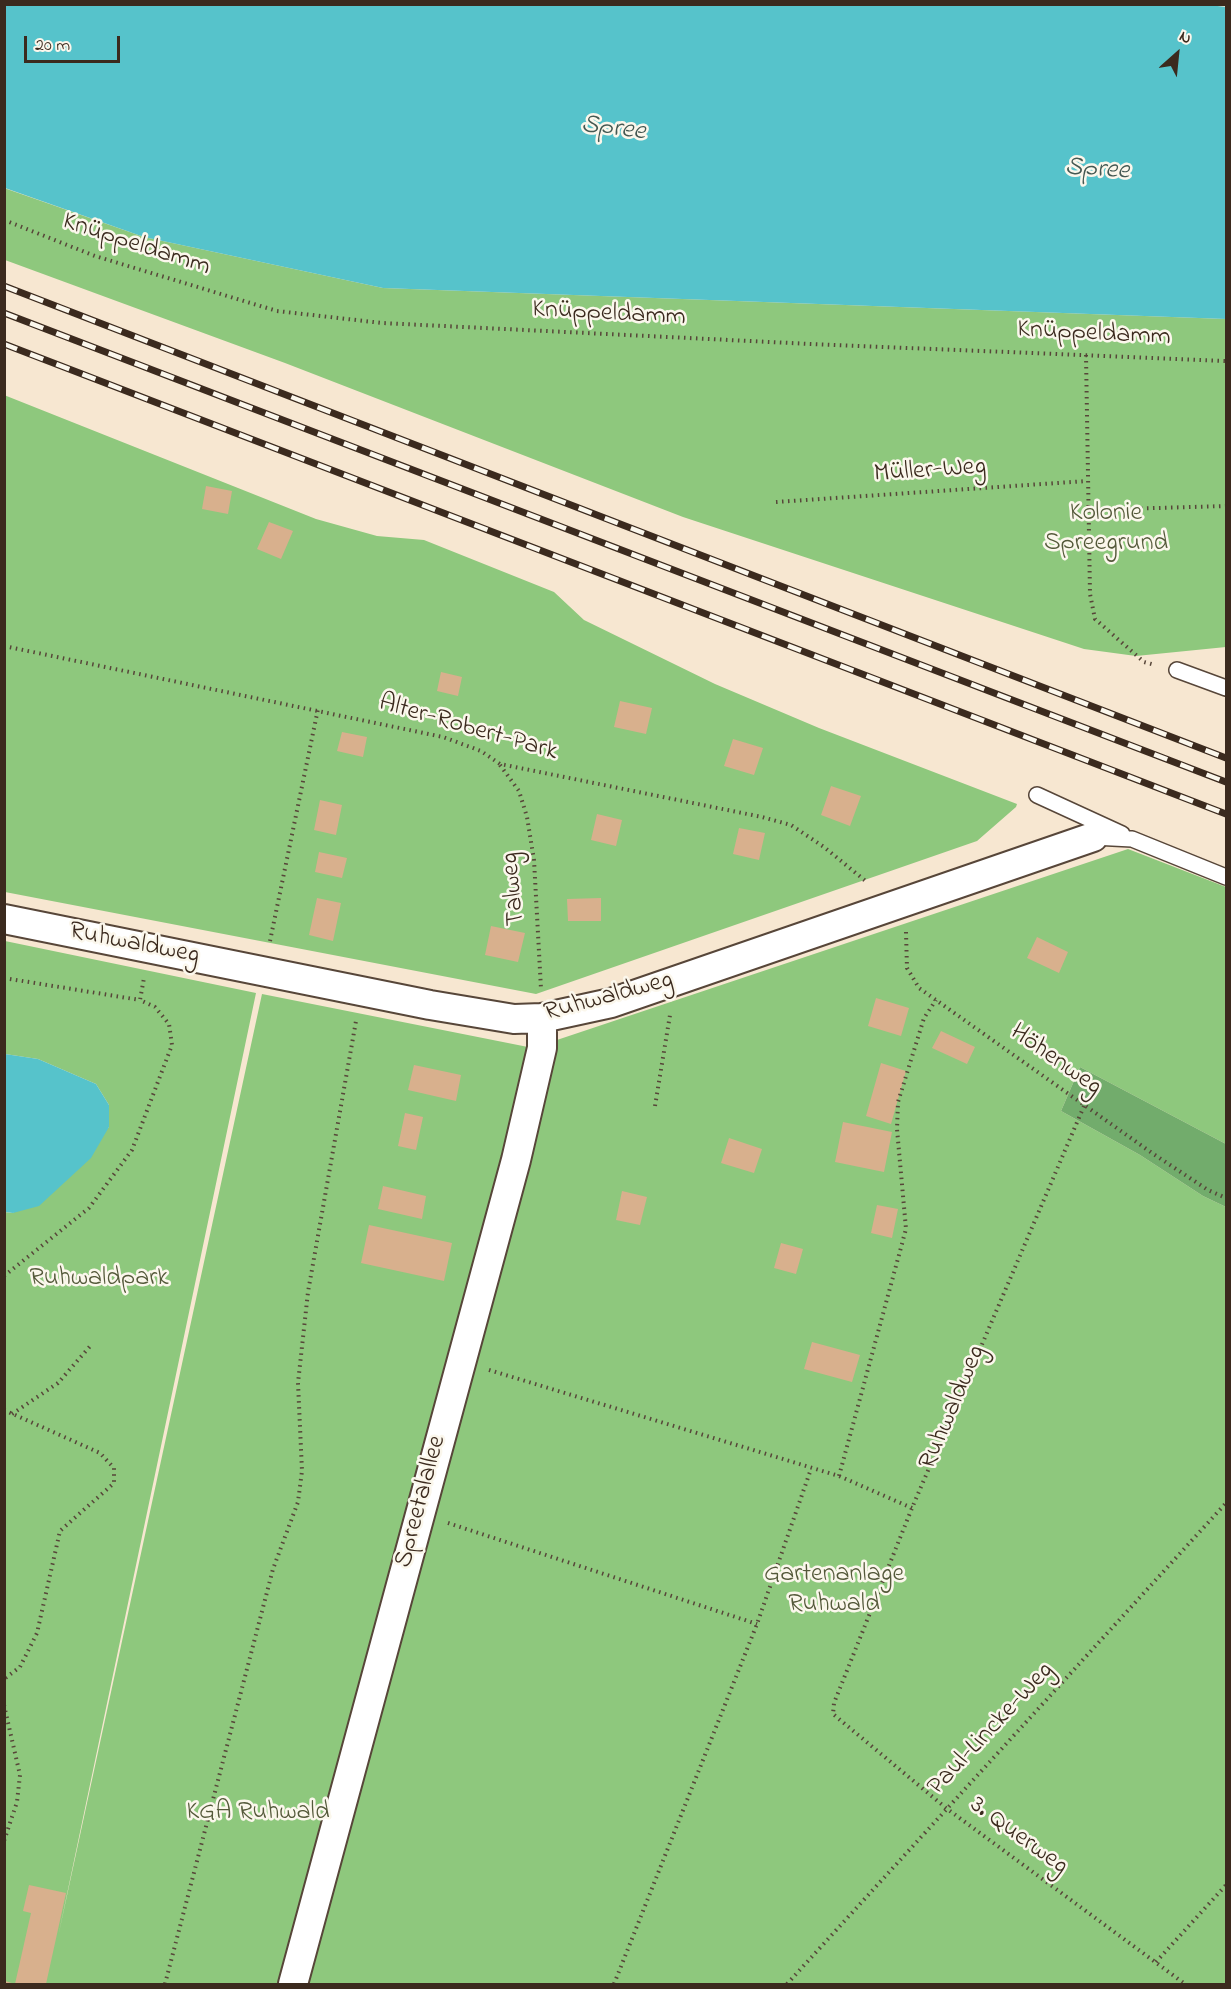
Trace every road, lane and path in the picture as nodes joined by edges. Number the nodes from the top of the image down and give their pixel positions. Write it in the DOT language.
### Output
graph roads {
  1 [pos="4,220"];
  2 [pos="1086,355"];
  3 [pos="1227,360"];
  4 [pos="1087,481"];
  5 [pos="776,502"];
  6 [pos="1227,506"];
  7 [pos="1088,510"];
  8 [pos="4,646"];
  9 [pos="1177,670"];
  10 [pos="1227,688"];
  11 [pos="318,709"];
  12 [pos="500,764"];
  13 [pos="1037,795"];
  14 [pos="1093,837"];
  15 [pos="1132,839"];
  16 [pos="1227,877"];
  17 [pos="900,915"];
  18 [pos="4,919"];
  19 [pos="151,948"];
  20 [pos="264,971"];
  21 [pos="4,978"];
  22 [pos="668,983"];
  23 [pos="361,991"];
  24 [pos="140,999"];
  25 [pos="936,1000"];
  26 [pos="542,1018"];
  27 [pos="655,1106"];
  28 [pos="1084,1106"];
  29 [pos="1227,1198"];
  30 [pos="4,1276"];
  31 [pos="92,1344"];
  32 [pos="460,1360"];
  33 [pos="4,1410"];
  34 [pos="12,1414"];
  35 [pos="811,1469"];
  36 [pos="839,1476"];
  37 [pos="1227,1503"];
  38 [pos="912,1508"];
  39 [pos="419,1514"];
  40 [pos="758,1624"];
  41 [pos="4,1679"];
  42 [pos="4,1705"];
  43 [pos="833,1714"];
  44 [pos="946,1808"];
  45 [pos="4,1841"];
  46 [pos="1227,1885"];
  47 [pos="1156,1962"];
  48 [pos="165,1984"];
  49 [pos="293,1984"];
  50 [pos="614,1984"];
  51 [pos="787,1984"];
  52 [pos="1185,1984"];
  1 -- 2 [label="path, Knüppeldamm"];
  2 -- 3 [label="path, Knüppeldamm"];
  2 -- 4 [label="path"];
  4 -- 5 [label="path, Müller-Weg"];
  4 -- 7 [label="path"];
  6 -- 7 [label="path"];
  7 -- 9 [label="path"];
  8 -- 11 [label="path, Alter-Robert-Park"];
  9 -- 10 [label="lane"];
  11 -- 12 [label="path, Alter-Robert-Park"];
  11 -- 20 [label="path"];
  12 -- 17 [label="path, Alter-Robert-Park"];
  12 -- 26 [label="path, Talweg"];
  13 -- 15 [label="lane"];
  14 -- 15 [label="lane"];
  14 -- 17 [label="street, Ruhwaldweg"];
  15 -- 16 [label="lane"];
  17 -- 22 [label="street, Ruhwaldweg"];
  17 -- 25 [label="path, Höhenweg"];
  18 -- 19 [label="street, Ruhwaldweg"];
  19 -- 20 [label="street, Ruhwaldweg"];
  19 -- 24 [label="path"];
  20 -- 23 [label="street, Ruhwaldweg"];
  21 -- 24 [label="path"];
  22 -- 26 [label="street, Ruhwaldweg"];
  22 -- 27 [label="path"];
  23 -- 26 [label="street, Ruhwaldweg"];
  23 -- 48 [label="path"];
  24 -- 30 [label="path"];
  25 -- 28 [label="path, Höhenweg"];
  25 -- 36 [label="path"];
  26 -- 32 [label="street, Spreetalallee"];
  28 -- 29 [label="path, Höhenweg"];
  28 -- 38 [label="path, Ruhwaldweg"];
  31 -- 34 [label="path"];
  32 -- 35 [label="path"];
  32 -- 39 [label="street, Spreetalallee"];
  33 -- 34 [label="path"];
  34 -- 41 [label="path"];
  35 -- 36 [label="path"];
  35 -- 40 [label="path"];
  36 -- 38 [label="path"];
  37 -- 44 [label="path, Paul-Lincke-Weg"];
  38 -- 43 [label="path, Ruhwaldweg"];
  39 -- 40 [label="path"];
  39 -- 49 [label="street, Spreetalallee"];
  40 -- 50 [label="path"];
  42 -- 45 [label="path"];
  43 -- 44 [label="path, 3. Querweg"];
  44 -- 47 [label="path, 3. Querweg"];
  44 -- 51 [label="path, Paul-Lincke-Weg"];
  46 -- 47 [label="path"];
  47 -- 52 [label="path, 3. Querweg"];
}
